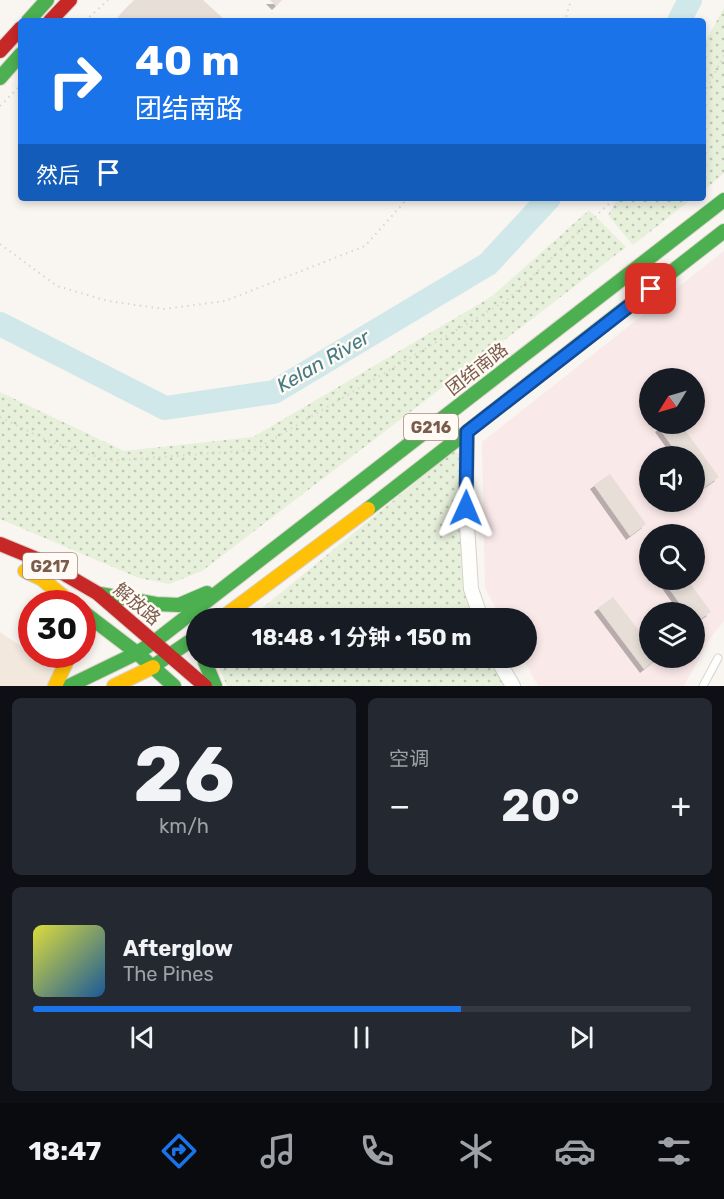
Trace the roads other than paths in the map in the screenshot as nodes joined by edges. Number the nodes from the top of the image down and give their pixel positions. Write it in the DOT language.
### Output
graph roads {
  1 [pos="47,0"];
  2 [pos="70,0"];
  3 [pos="31,18"];
  4 [pos="53,18"];
  5 [pos="18,31"];
  6 [pos="0,51"];
  7 [pos="18,57"];
  8 [pos="0,78"];
  9 [pos="724,200"];
  10 [pos="724,231"];
  11 [pos="467,432"];
  12 [pos="0,544"];
  13 [pos="10,564"];
  14 [pos="232,582"];
  15 [pos="54,590"];
  16 [pos="97,593"];
  17 [pos="238,608"];
  18 [pos="478,608"];
  19 [pos="96,622"];
  20 [pos="154,642"];
  21 [pos="186,644"];
  22 [pos="137,653"];
  23 [pos="170,656"];
  24 [pos="717,658"];
  25 [pos="153,667"];
  26 [pos="65,668"];
  27 [pos="208,668"];
  28 [pos="502,668"];
  29 [pos="55,686"];
  30 [pos="69,686"];
  31 [pos="114,686"];
  32 [pos="174,686"];
  33 [pos="205,686"];
  34 [pos="215,686"];
  35 [pos="513,686"];
  36 [pos="704,686"];
  1 -- 3 [label="main road"];
  2 -- 4 [label="main road"];
  5 -- 6 [label="main road"];
  7 -- 8 [label="main road"];
  9 -- 14 [label="main road, 团结南路 / G216"];
  10 -- 11 [label="main road, G216"];
  11 -- 17 [label="main road, G216"];
  11 -- 18 [label="street"];
  12 -- 16 [label="main road, G217"];
  13 -- 15 [label="main road, G217"];
  14 -- 16 [label="main road"];
  14 -- 20 [label="main road, 团结南路 / G216"];
  16 -- 20 [label="main road, 解放路 / G217"];
  19 -- 22 [label="main road"];
  20 -- 22 [label="main road, 团结南路 / G216"];
  20 -- 23 [label="main road, 解放路"];
  21 -- 23 [label="main road"];
  22 -- 25 [label="main road"];
  22 -- 30 [label="main road, 团结南路"];
  23 -- 25 [label="main road"];
  23 -- 33 [label="main road, 解放路"];
  24 -- 36 [label="lane"];
  25 -- 31 [label="main road"];
  25 -- 32 [label="main road"];
  26 -- 29 [label="main road"];
  27 -- 34 [label="main road"];
  28 -- 35 [label="street"];
}
